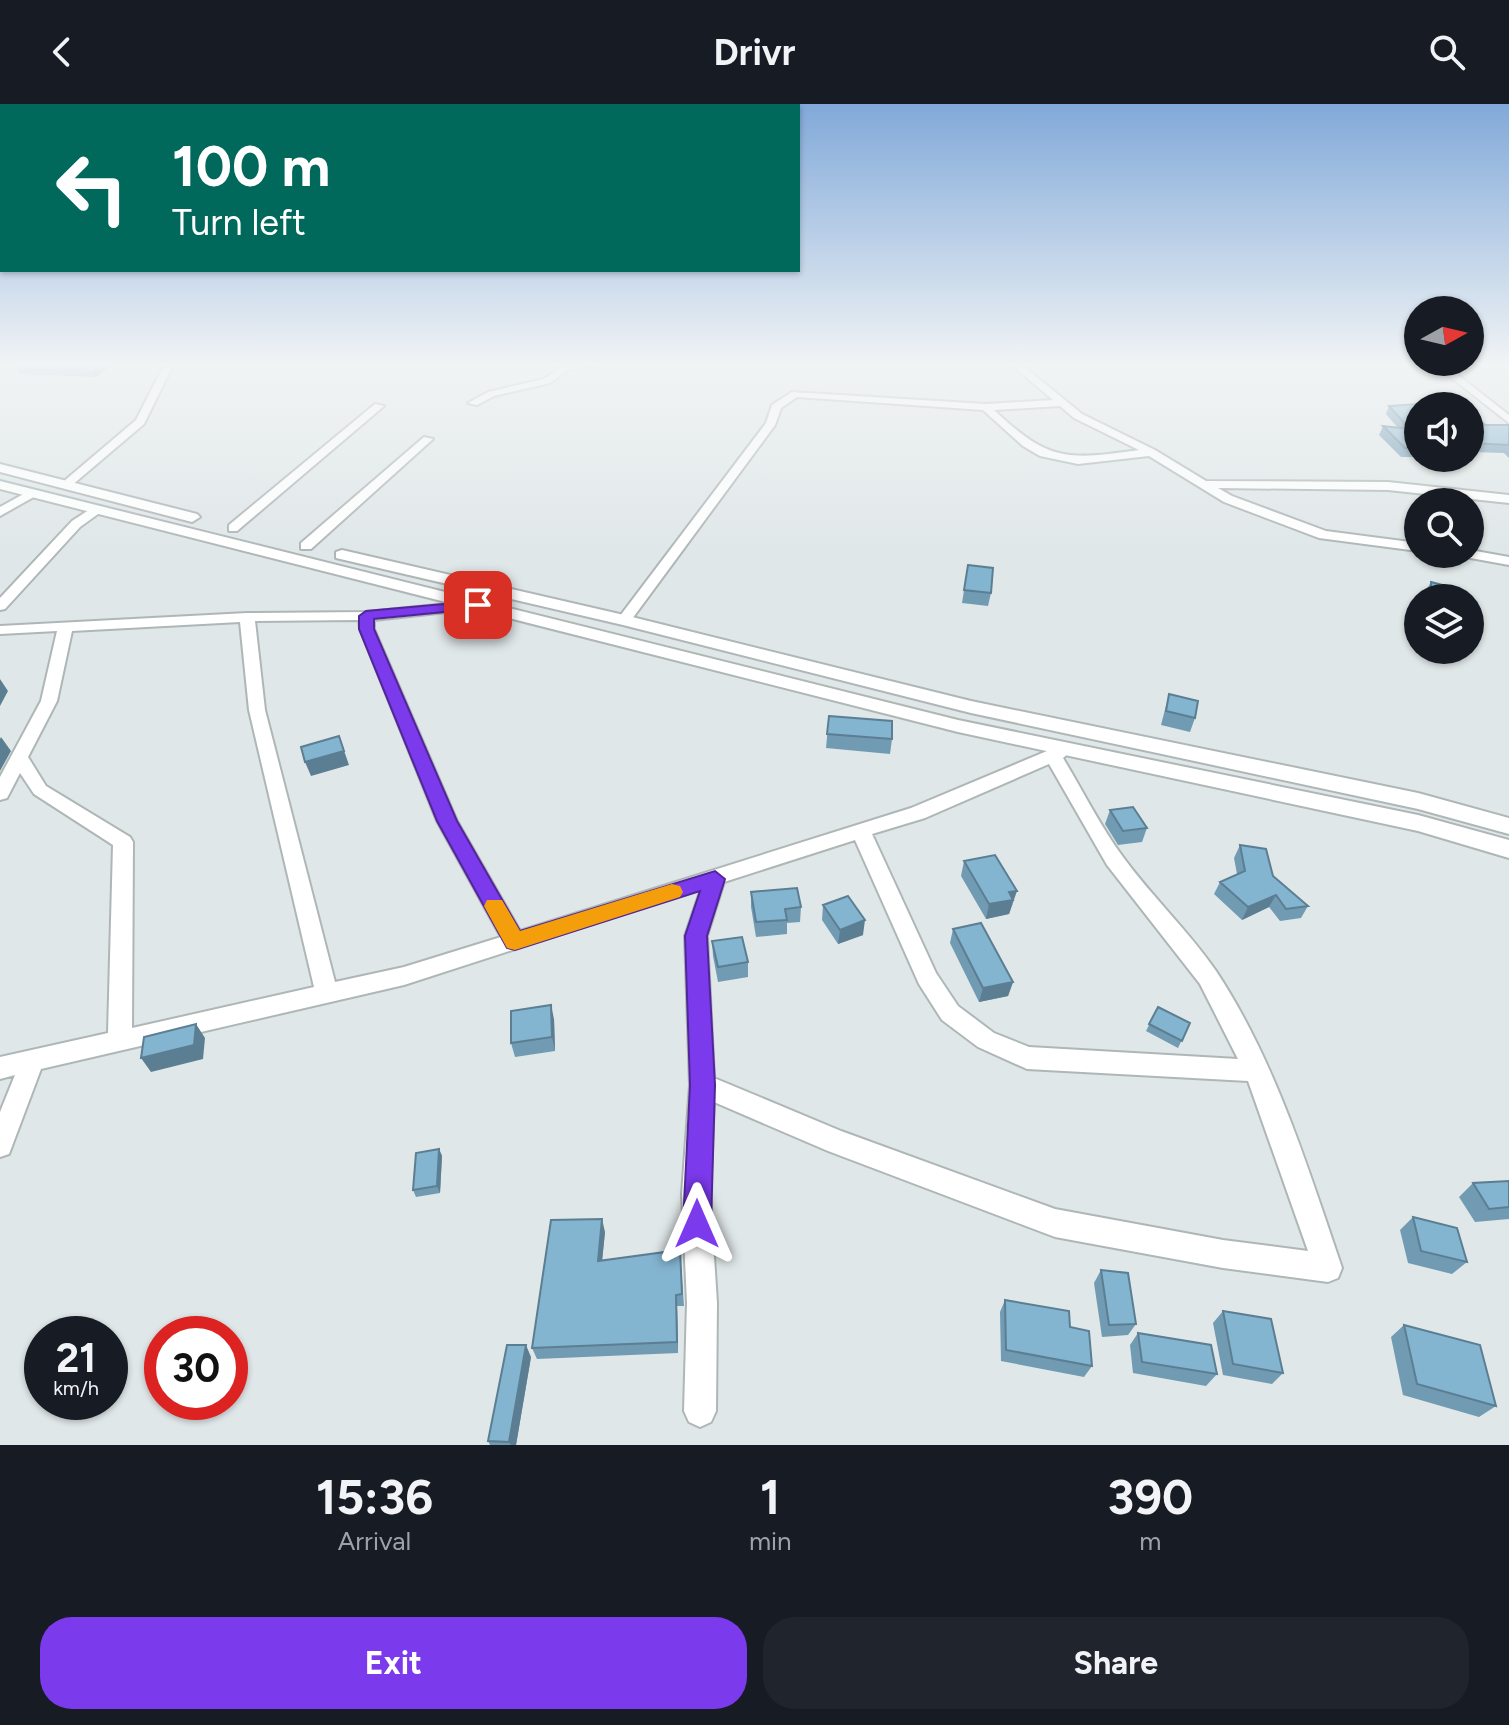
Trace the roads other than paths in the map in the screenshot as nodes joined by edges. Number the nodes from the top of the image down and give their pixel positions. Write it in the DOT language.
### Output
graph roads {
  1 [pos="133,428"];
  2 [pos="353,428"];
  3 [pos="768,428"];
  4 [pos="1008,428"];
  5 [pos="1099,428"];
  6 [pos="428,439"];
  7 [pos="1151,452"];
  8 [pos="0,468"];
  9 [pos="67,484"];
  10 [pos="1203,484"];
  11 [pos="0,485"];
  12 [pos="33,494"];
  13 [pos="1509,499"];
  14 [pos="99,509"];
  15 [pos="0,512"];
  16 [pos="233,528"];
  17 [pos="1404,545"];
  18 [pos="306,546"];
  19 [pos="1484,557"];
  20 [pos="1509,561"];
  21 [pos="478,605"];
  22 [pos="0,606"];
  23 [pos="366,616"];
  24 [pos="247,617"];
  25 [pos="624,620"];
  26 [pos="65,629"];
  27 [pos="0,630"];
  28 [pos="1058,753"];
  29 [pos="20,758"];
  30 [pos="0,794"];
  31 [pos="1509,826"];
  32 [pos="861,831"];
  33 [pos="1509,849"];
  34 [pos="715,879"];
  35 [pos="515,942"];
  36 [pos="327,994"];
  37 [pos="120,1040"];
  38 [pos="32,1062"];
  39 [pos="0,1068"];
  40 [pos="1256,1071"];
  41 [pos="702,1085"];
  42 [pos="0,1145"];
  43 [pos="700,1411"];
  1 -- 9 [label="street"];
  2 -- 16 [label="street"];
  3 -- 25 [label="street"];
  4 -- 7 [label="street"];
  5 -- 7 [label="street"];
  6 -- 18 [label="street"];
  7 -- 10 [label="street"];
  8 -- 9 [label="street"];
  9 -- 16 [label="street"];
  10 -- 13 [label="street"];
  10 -- 17 [label="street"];
  11 -- 12 [label="street"];
  12 -- 14 [label="street"];
  12 -- 15 [label="street"];
  14 -- 21 [label="street"];
  14 -- 22 [label="street"];
  16 -- 18 [label="street"];
  18 -- 25 [label="street"];
  19 -- 20 [label="street"];
  21 -- 23 [label="street"];
  21 -- 28 [label="street"];
  23 -- 24 [label="street"];
  23 -- 35 [label="street"];
  24 -- 26 [label="street"];
  24 -- 36 [label="street"];
  25 -- 31 [label="street"];
  26 -- 27 [label="street"];
  26 -- 29 [label="street"];
  28 -- 32 [label="street"];
  28 -- 33 [label="street"];
  28 -- 40 [label="street"];
  29 -- 30 [label="street"];
  29 -- 37 [label="street"];
  32 -- 34 [label="street"];
  32 -- 40 [label="street"];
  34 -- 35 [label="street"];
  34 -- 41 [label="street"];
  35 -- 36 [label="street"];
  36 -- 37 [label="street"];
  37 -- 38 [label="street"];
  38 -- 39 [label="street"];
  38 -- 42 [label="street"];
  40 -- 41 [label="street"];
  41 -- 43 [label="street"];
}
